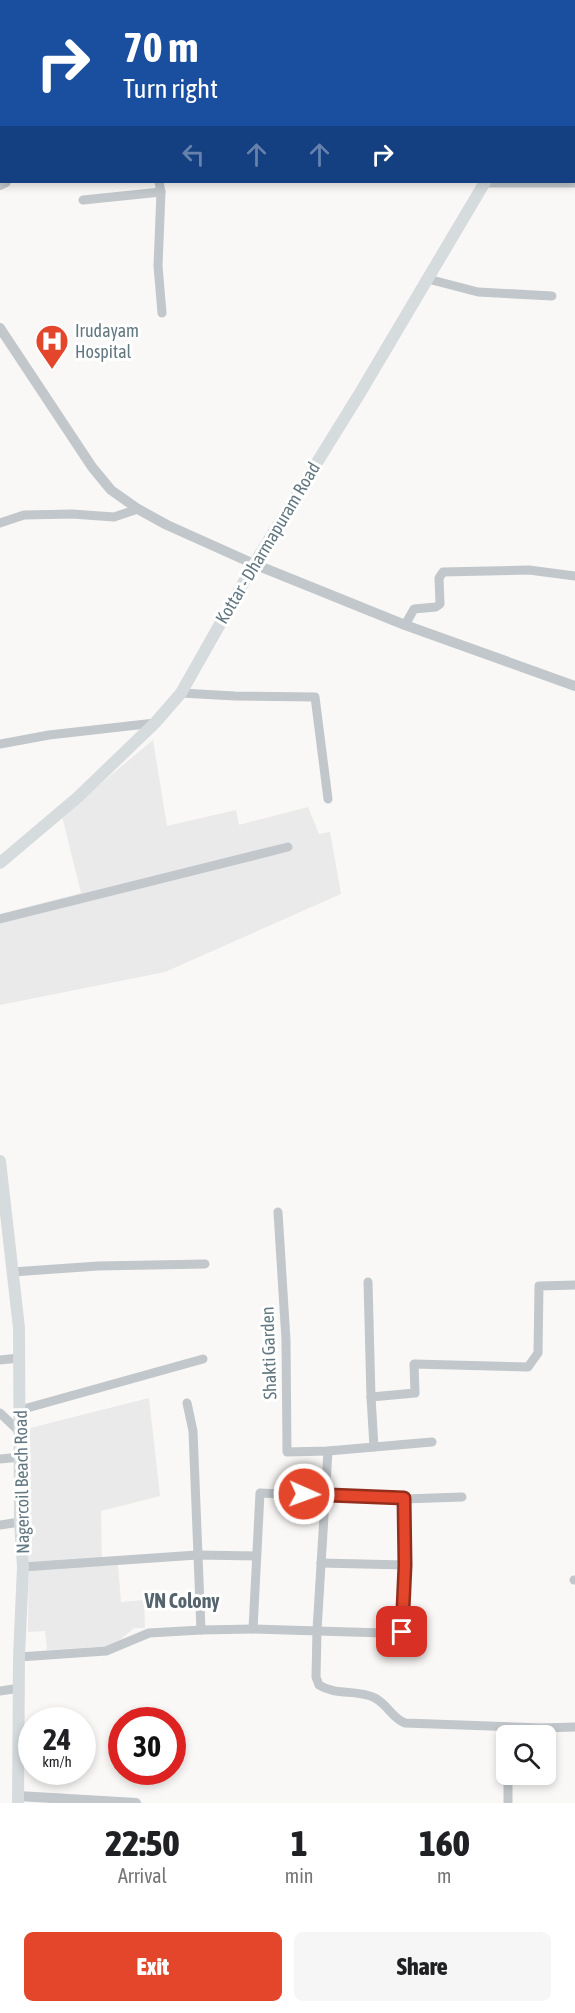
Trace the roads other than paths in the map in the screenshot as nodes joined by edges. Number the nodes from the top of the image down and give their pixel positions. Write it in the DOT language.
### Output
graph roads {
  1 [pos="159,183"];
  2 [pos="484,183"];
  3 [pos="161,192"];
  4 [pos="83,200"];
  5 [pos="428,279"];
  6 [pos="552,296"];
  7 [pos="162,313"];
  8 [pos="0,328"];
  9 [pos="138,509"];
  10 [pos="0,523"];
  11 [pos="254,564"];
  12 [pos="575,576"];
  13 [pos="405,625"];
  14 [pos="575,686"];
  15 [pos="181,693"];
  16 [pos="155,723"];
  17 [pos="0,744"];
  18 [pos="328,799"];
  19 [pos="288,847"];
  20 [pos="0,863"];
  21 [pos="0,920"];
  22 [pos="0,1161"];
  23 [pos="278,1212"];
  24 [pos="206,1264"];
  25 [pos="12,1272"];
  26 [pos="368,1282"];
  27 [pos="575,1285"];
  28 [pos="20,1358"];
  29 [pos="203,1359"];
  30 [pos="0,1360"];
  31 [pos="371,1397"];
  32 [pos="187,1403"];
  33 [pos="21,1410"];
  34 [pos="0,1413"];
  35 [pos="21,1433"];
  36 [pos="432,1442"];
  37 [pos="374,1447"];
  38 [pos="328,1451"];
  39 [pos="21,1457"];
  40 [pos="0,1459"];
  41 [pos="326,1495"];
  42 [pos="462,1497"];
  43 [pos="404,1498"];
  44 [pos="20,1522"];
  45 [pos="0,1525"];
  46 [pos="196,1555"];
  47 [pos="256,1556"];
  48 [pos="321,1563"];
  49 [pos="405,1565"];
  50 [pos="23,1567"];
  51 [pos="253,1629"];
  52 [pos="201,1630"];
  53 [pos="316,1630"];
  54 [pos="402,1632"];
  55 [pos="415,1634"];
  56 [pos="19,1658"];
  57 [pos="20,1688"];
  58 [pos="0,1691"];
  59 [pos="575,1727"];
  60 [pos="556,1728"];
  61 [pos="496,1730"];
  62 [pos="508,1785"];
  63 [pos="18,1799"];
  64 [pos="136,1803"];
  65 [pos="508,1803"];
  1 -- 3 [label="street"];
  2 -- 5 [label="main road, Kottar - Dharmapuram Road"];
  3 -- 4 [label="street"];
  3 -- 7 [label="street"];
  5 -- 6 [label="street"];
  5 -- 11 [label="main road, Kottar - Dharmapuram Road"];
  8 -- 9 [label="street"];
  9 -- 10 [label="street"];
  9 -- 11 [label="street"];
  11 -- 13 [label="street"];
  11 -- 15 [label="main road, Kottar - Dharmapuram Road"];
  12 -- 13 [label="street"];
  13 -- 14 [label="street"];
  15 -- 16 [label="main road, Kottar - Dharmapuram Road"];
  15 -- 18 [label="street"];
  16 -- 17 [label="street"];
  16 -- 20 [label="main road, Kottar - Dharmapuram Road"];
  19 -- 21 [label="street"];
  22 -- 25 [label="main road, Nagercoil Beach Road"];
  23 -- 38 [label="street, Shakti Garden"];
  24 -- 25 [label="street"];
  25 -- 28 [label="main road, Nagercoil Beach Road"];
  26 -- 31 [label="street"];
  27 -- 31 [label="street"];
  28 -- 30 [label="street"];
  28 -- 33 [label="main road, Nagercoil Beach Road"];
  29 -- 33 [label="street"];
  31 -- 37 [label="street"];
  32 -- 46 [label="street"];
  33 -- 35 [label="main road, Nagercoil Beach Road"];
  34 -- 35 [label="street"];
  35 -- 39 [label="main road, Nagercoil Beach Road"];
  36 -- 37 [label="street"];
  37 -- 38 [label="street"];
  38 -- 41 [label="street"];
  39 -- 40 [label="street"];
  39 -- 44 [label="main road, Nagercoil Beach Road"];
  41 -- 43 [label="street"];
  41 -- 47 [label="street"];
  41 -- 48 [label="street"];
  42 -- 43 [label="street"];
  43 -- 49 [label="street"];
  44 -- 45 [label="street"];
  44 -- 50 [label="main road, Nagercoil Beach Road"];
  46 -- 47 [label="street"];
  46 -- 50 [label="street"];
  46 -- 52 [label="street"];
  47 -- 51 [label="street"];
  48 -- 49 [label="street"];
  48 -- 53 [label="street"];
  49 -- 54 [label="street"];
  50 -- 56 [label="main road, Nagercoil Beach Road"];
  51 -- 52 [label="street"];
  51 -- 53 [label="street"];
  52 -- 56 [label="street"];
  53 -- 54 [label="street"];
  53 -- 61 [label="street"];
  54 -- 55 [label="street"];
  56 -- 57 [label="main road, Nagercoil Beach Road"];
  57 -- 58 [label="street"];
  57 -- 63 [label="main road, Nagercoil Beach Road"];
  59 -- 60 [label="street"];
  62 -- 65 [label="street"];
  63 -- 64 [label="street"];
}
